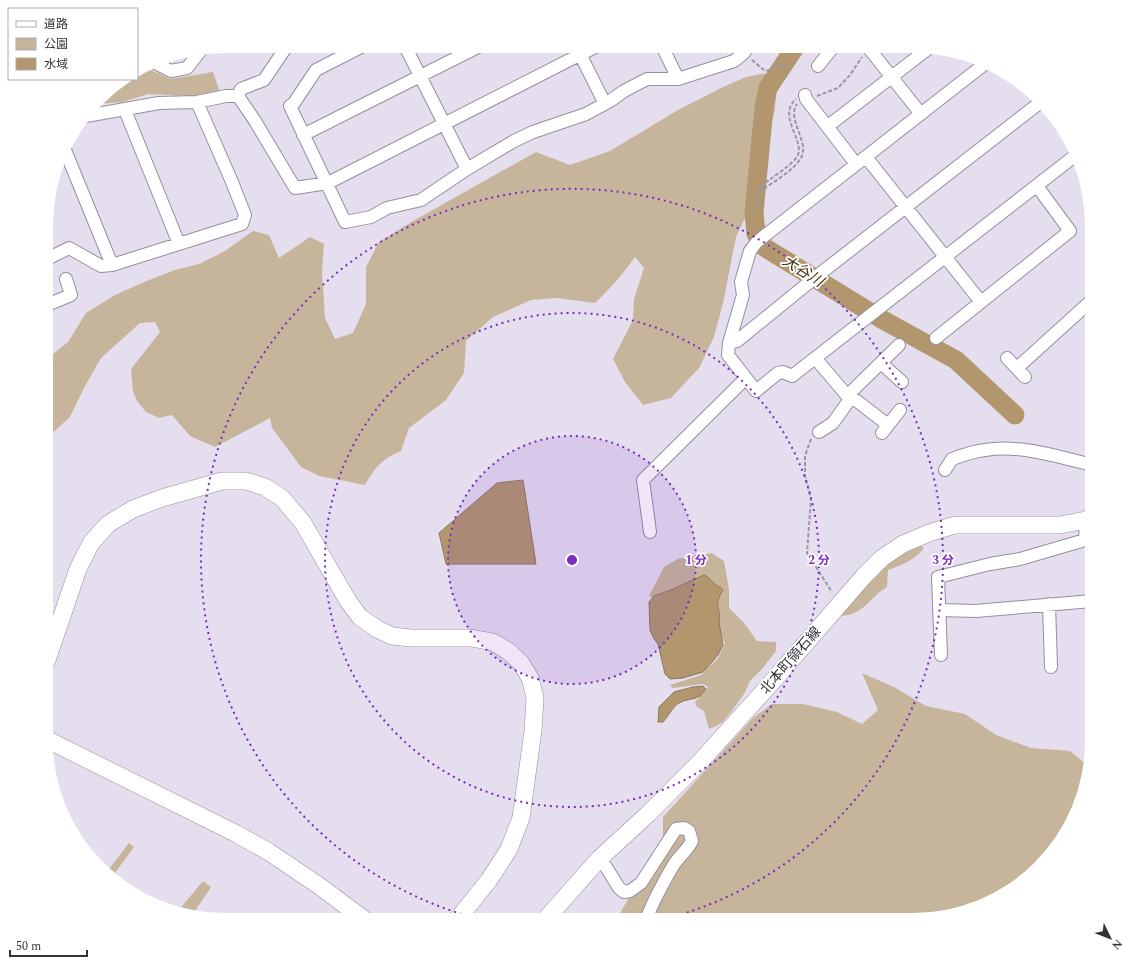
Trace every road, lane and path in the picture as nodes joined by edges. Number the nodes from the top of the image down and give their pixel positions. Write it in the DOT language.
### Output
graph roads {
  1 [pos="282,53"];
  2 [pos="349,53"];
  3 [pos="410,53"];
  4 [pos="466,53"];
  5 [pos="573,53"];
  6 [pos="580,53"];
  7 [pos="665,53"];
  8 [pos="744,53"];
  9 [pos="828,53"];
  10 [pos="864,53"];
  11 [pos="873,53"];
  12 [pos="922,53"];
  13 [pos="197,55"];
  14 [pos="739,57"];
  15 [pos="160,66"];
  16 [pos="818,66"];
  17 [pos="786,67"];
  18 [pos="981,67"];
  19 [pos="420,77"];
  20 [pos="891,77"];
  21 [pos="678,79"];
  22 [pos="238,96"];
  23 [pos="805,97"];
  24 [pos="197,102"];
  25 [pos="605,104"];
  26 [pos="1037,105"];
  27 [pos="125,110"];
  28 [pos="921,114"];
  29 [pos="94,115"];
  30 [pos="444,124"];
  31 [pos="828,126"];
  32 [pos="303,135"];
  33 [pos="67,156"];
  34 [pos="1072,158"];
  35 [pos="861,160"];
  36 [pos="467,169"];
  37 [pos="328,183"];
  38 [pos="1037,186"];
  39 [pos="759,192"];
  40 [pos="905,207"];
  41 [pos="758,210"];
  42 [pos="179,244"];
  43 [pos="53,256"];
  44 [pos="945,258"];
  45 [pos="112,265"];
  46 [pos="66,279"];
  47 [pos="981,302"];
  48 [pos="53,303"];
  49 [pos="1085,307"];
  50 [pos="936,338"];
  51 [pos="729,343"];
  52 [pos="899,345"];
  53 [pos="815,358"];
  54 [pos="1007,358"];
  55 [pos="881,362"];
  56 [pos="746,378"];
  57 [pos="902,382"];
  58 [pos="850,399"];
  59 [pos="900,410"];
  60 [pos="819,432"];
  61 [pos="1085,463"];
  62 [pos="945,470"];
  63 [pos="1085,519"];
  64 [pos="650,532"];
  65 [pos="1085,540"];
  66 [pos="1085,601"];
  67 [pos="839,604"];
  68 [pos="1049,604"];
  69 [pos="940,610"];
  70 [pos="53,642"];
  71 [pos="941,655"];
  72 [pos="1051,666"];
  73 [pos="53,742"];
  74 [pos="599,859"];
  75 [pos="355,913"];
  76 [pos="463,913"];
  77 [pos="551,913"];
  78 [pos="649,913"];
  1 -- 22 [label="street"];
  2 -- 32 [label="street"];
  3 -- 19 [label="street"];
  4 -- 19 [label="street"];
  5 -- 30 [label="street"];
  6 -- 25 [label="street"];
  7 -- 21 [label="street"];
  8 -- 14 [label="street"];
  9 -- 16 [label="street"];
  10 -- 23 [label="path"];
  11 -- 20 [label="street"];
  12 -- 20 [label="street"];
  13 -- 15 [label="street"];
  14 -- 17 [label="path"];
  14 -- 21 [label="street"];
  18 -- 28 [label="street"];
  19 -- 30 [label="street"];
  19 -- 32 [label="street"];
  20 -- 28 [label="street"];
  20 -- 31 [label="street"];
  21 -- 25 [label="street"];
  22 -- 24 [label="street"];
  22 -- 37 [label="street"];
  23 -- 31 [label="street"];
  23 -- 39 [label="path"];
  23 -- 39 [label="path"];
  24 -- 27 [label="street"];
  24 -- 42 [label="street"];
  25 -- 36 [label="street"];
  26 -- 40 [label="street"];
  27 -- 29 [label="street"];
  27 -- 42 [label="street"];
  28 -- 35 [label="street"];
  30 -- 36 [label="street"];
  30 -- 37 [label="street"];
  31 -- 35 [label="street"];
  32 -- 37 [label="street"];
  33 -- 45 [label="street"];
  34 -- 38 [label="street"];
  35 -- 40 [label="street"];
  35 -- 51 [label="street"];
  36 -- 37 [label="street"];
  38 -- 44 [label="street"];
  38 -- 47 [label="street"];
  39 -- 41 [label="path"];
  40 -- 44 [label="street"];
  40 -- 51 [label="street"];
  42 -- 45 [label="street"];
  43 -- 45 [label="street"];
  44 -- 47 [label="street"];
  44 -- 53 [label="street"];
  46 -- 48 [label="street"];
  47 -- 50 [label="street"];
  49 -- 54 [label="street"];
  51 -- 56 [label="street"];
  52 -- 55 [label="street"];
  53 -- 56 [label="street"];
  53 -- 58 [label="street"];
  55 -- 57 [label="street"];
  55 -- 58 [label="street"];
  56 -- 64 [label="street"];
  58 -- 59 [label="street"];
  58 -- 60 [label="street"];
  60 -- 67 [label="path"];
  61 -- 62 [label="street"];
  63 -- 67 [label="street, 北本町領石線"];
  65 -- 69 [label="street"];
  66 -- 68 [label="street"];
  67 -- 74 [label="street, 北本町領石線"];
  68 -- 69 [label="street"];
  68 -- 72 [label="street"];
  69 -- 71 [label="street"];
  70 -- 76 [label="street"];
  73 -- 75 [label="street"];
  74 -- 77 [label="street, 北本町領石線"];
  74 -- 78 [label="street"];
}
